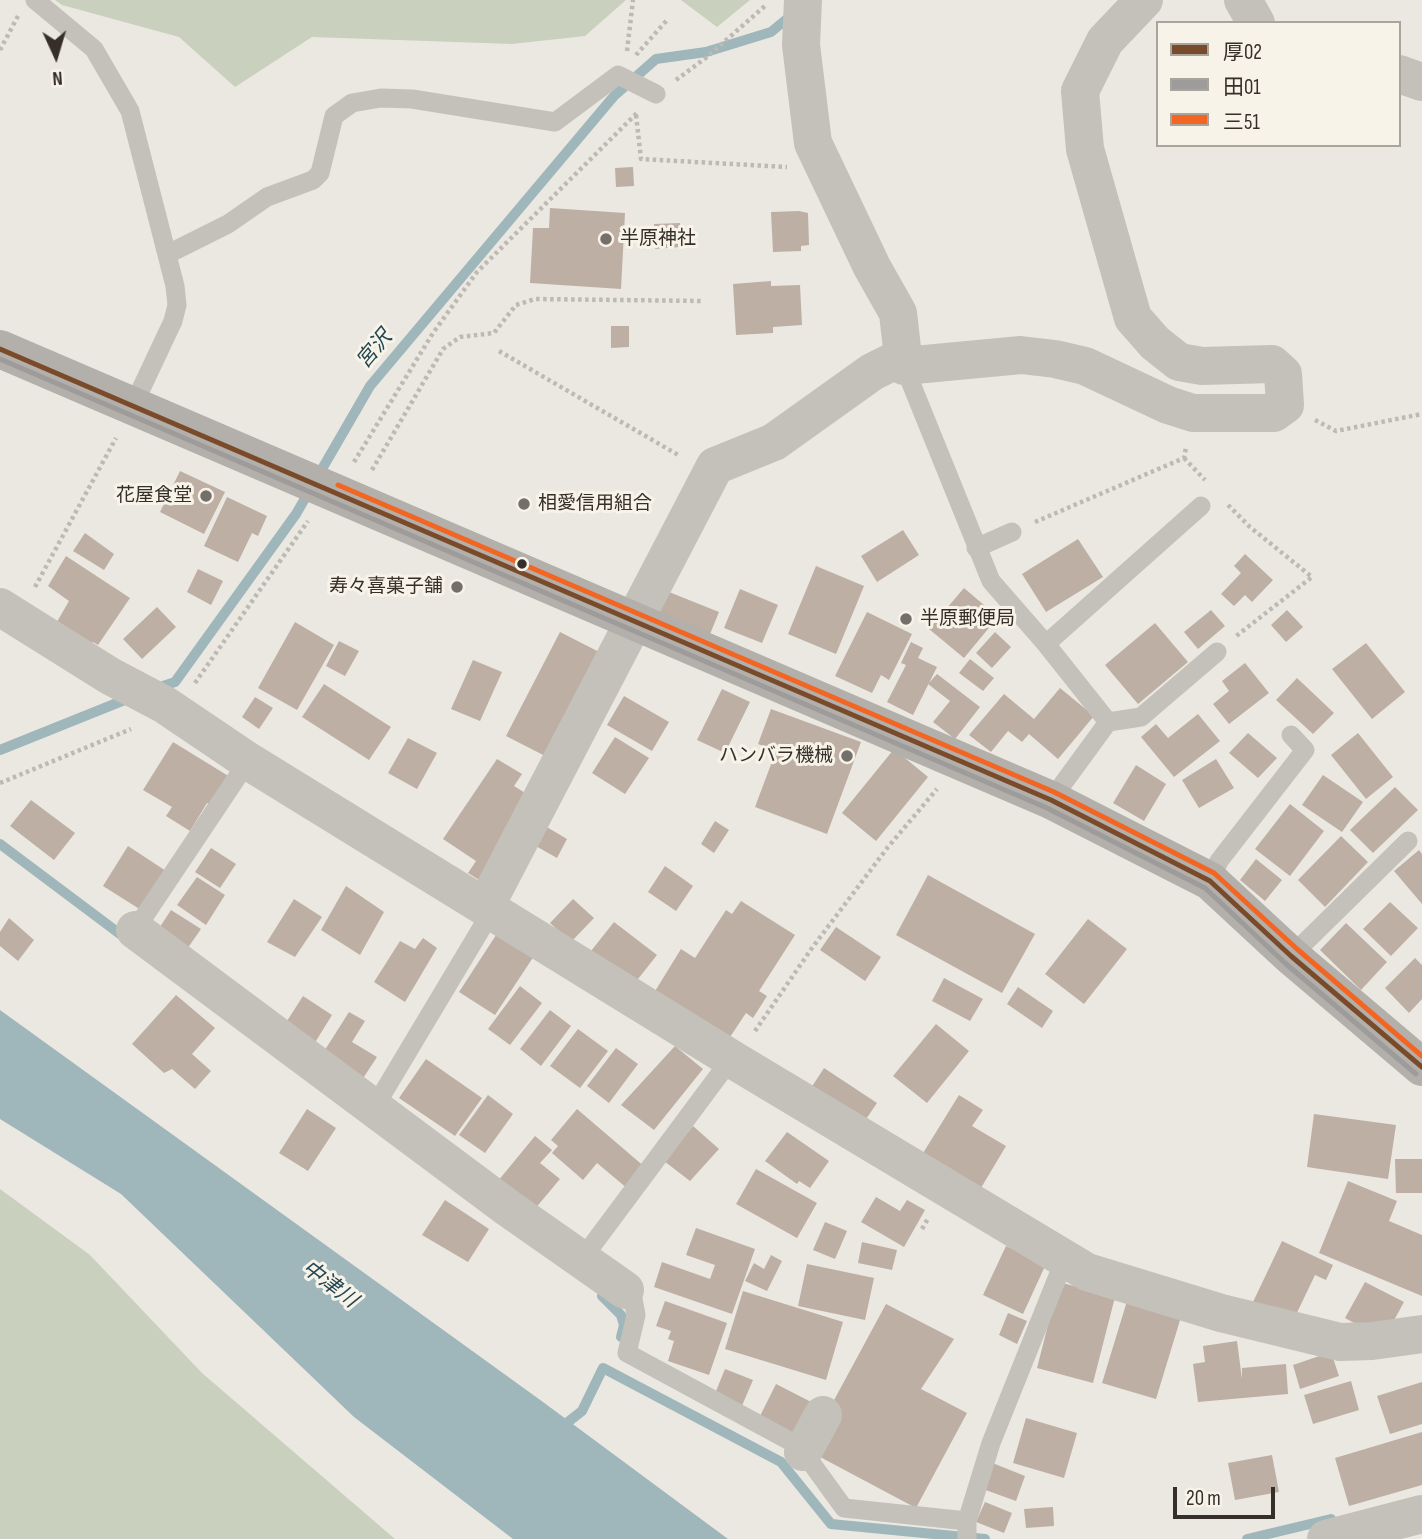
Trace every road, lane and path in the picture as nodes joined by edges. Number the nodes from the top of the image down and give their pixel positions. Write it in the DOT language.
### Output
graph roads {
  1 [pos="633,0"];
  2 [pos="773,0"];
  3 [pos="803,0"];
  4 [pos="1144,0"];
  5 [pos="1243,0"];
  6 [pos="28,5"];
  7 [pos="668,19"];
  8 [pos="1255,21"];
  9 [pos="0,50"];
  10 [pos="621,72"];
  11 [pos="1401,75"];
  12 [pos="1422,82"];
  13 [pos="656,94"];
  14 [pos="636,114"];
  15 [pos="826,169"];
  16 [pos="168,254"];
  17 [pos="703,301"];
  18 [pos="0,349"];
  19 [pos="499,352"];
  20 [pos="903,361"];
  21 [pos="1285,405"];
  22 [pos="133,406"];
  23 [pos="1193,413"];
  24 [pos="1422,414"];
  25 [pos="1184,458"];
  26 [pos="715,466"];
  27 [pos="1212,488"];
  28 [pos="345,497"];
  29 [pos="1222,498"];
  30 [pos="1200,506"];
  31 [pos="1012,532"];
  32 [pos="976,548"];
  33 [pos="9,612"];
  34 [pos="635,620"];
  35 [pos="1046,644"];
  36 [pos="1217,652"];
  37 [pos="165,705"];
  38 [pos="1108,722"];
  39 [pos="1291,735"];
  40 [pos="248,761"];
  41 [pos="960,762"];
  42 [pos="0,783"];
  43 [pos="1051,800"];
  44 [pos="1408,841"];
  45 [pos="1210,881"];
  46 [pos="489,907"];
  47 [pos="135,930"];
  48 [pos="1291,956"];
  49 [pos="1419,1058"];
  50 [pos="735,1061"];
  51 [pos="374,1108"];
  52 [pos="582,1259"];
  53 [pos="1064,1261"];
  54 [pos="625,1290"];
  55 [pos="1422,1334"];
  56 [pos="823,1415"];
  57 [pos="803,1452"];
  58 [pos="1422,1514"];
  59 [pos="967,1530"];
  60 [pos="1326,1539"];
  1 -- 10 [label="path"];
  2 -- 13 [label="path"];
  3 -- 15 [label="street"];
  4 -- 21 [label="street"];
  5 -- 8 [label="street"];
  6 -- 9 [label="path"];
  6 -- 16 [label="lane"];
  7 -- 10 [label="path"];
  10 -- 13 [label="lane"];
  10 -- 16 [label="lane"];
  11 -- 12 [label="street"];
  13 -- 14 [label="path"];
  14 -- 15 [label="path"];
  14 -- 28 [label="path"];
  15 -- 20 [label="street"];
  16 -- 22 [label="lane"];
  17 -- 28 [label="path"];
  18 -- 22 [label="main road"];
  19 -- 26 [label="path"];
  20 -- 23 [label="street"];
  20 -- 26 [label="street"];
  20 -- 32 [label="lane"];
  21 -- 23 [label="street"];
  21 -- 24 [label="path"];
  22 -- 28 [label="main road"];
  22 -- 33 [label="path"];
  23 -- 25 [label="path"];
  25 -- 27 [label="path"];
  25 -- 31 [label="path"];
  26 -- 34 [label="street"];
  28 -- 34 [label="main road"];
  28 -- 37 [label="path"];
  29 -- 36 [label="path"];
  30 -- 35 [label="lane"];
  31 -- 32 [label="lane"];
  32 -- 35 [label="lane"];
  33 -- 37 [label="street"];
  34 -- 41 [label="main road"];
  34 -- 46 [label="street"];
  35 -- 38 [label="lane"];
  36 -- 38 [label="lane"];
  37 -- 40 [label="street"];
  37 -- 42 [label="path"];
  38 -- 43 [label="lane"];
  39 -- 45 [label="lane"];
  40 -- 46 [label="street"];
  40 -- 47 [label="lane"];
  41 -- 43 [label="main road"];
  41 -- 50 [label="path"];
  43 -- 45 [label="main road"];
  44 -- 48 [label="lane"];
  45 -- 48 [label="main road"];
  46 -- 50 [label="street"];
  46 -- 51 [label="lane"];
  47 -- 51 [label="street"];
  48 -- 49 [label="main road"];
  50 -- 52 [label="lane"];
  50 -- 53 [label="street"];
  51 -- 52 [label="street"];
  52 -- 54 [label="street"];
  53 -- 55 [label="street"];
  53 -- 59 [label="lane"];
  54 -- 57 [label="lane"];
  56 -- 57 [label="street"];
  57 -- 59 [label="lane"];
  58 -- 60 [label="street"];
}
